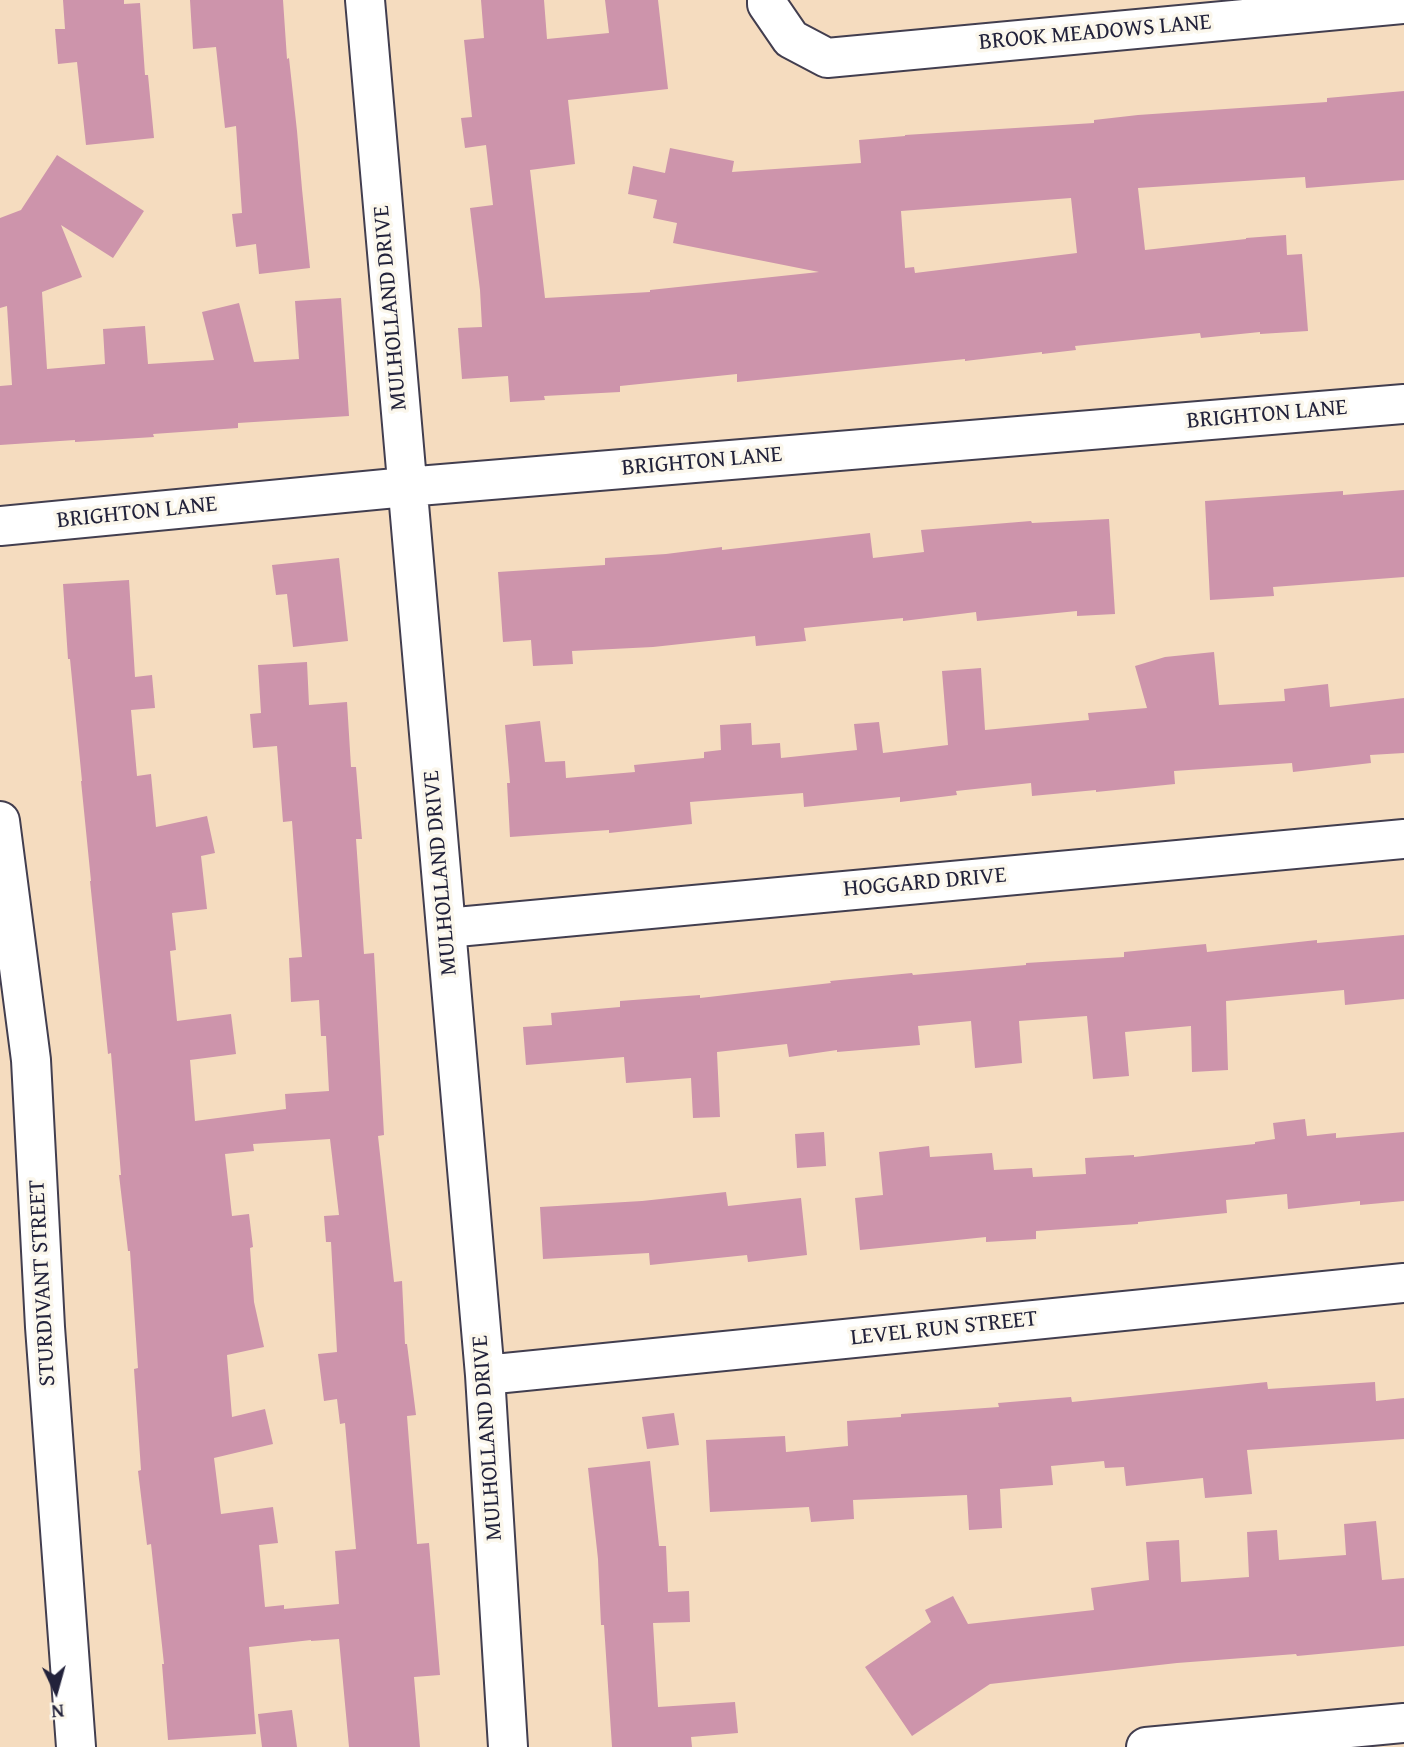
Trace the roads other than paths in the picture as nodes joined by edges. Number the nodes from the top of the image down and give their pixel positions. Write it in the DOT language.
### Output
graph roads {
  1 [pos="365,0"];
  2 [pos="767,0"];
  3 [pos="1404,4"];
  4 [pos="1159,13"];
  5 [pos="1404,404"];
  6 [pos="406,487"];
  7 [pos="0,526"];
  8 [pos="0,821"];
  9 [pos="1404,839"];
  10 [pos="446,928"];
  11 [pos="1404,1283"];
  12 [pos="485,1375"];
  13 [pos="1404,1723"];
  14 [pos="76,1747"];
  15 [pos="508,1747"];
  16 [pos="1146,1747"];
  1 -- 6 [label="street, MULHOLLAND DRIVE"];
  2 -- 4 [label="street, BROOK MEADOWS LANE"];
  3 -- 4 [label="street, BROOK MEADOWS LANE"];
  5 -- 6 [label="street, BRIGHTON LANE"];
  6 -- 7 [label="street, BRIGHTON LANE"];
  6 -- 10 [label="street, MULHOLLAND DRIVE"];
  8 -- 14 [label="street, STURDIVANT STREET"];
  9 -- 10 [label="street, HOGGARD DRIVE"];
  10 -- 12 [label="street, MULHOLLAND DRIVE"];
  11 -- 12 [label="street, LEVEL RUN STREET"];
  12 -- 15 [label="street, MULHOLLAND DRIVE"];
  13 -- 16 [label="street"];
}
